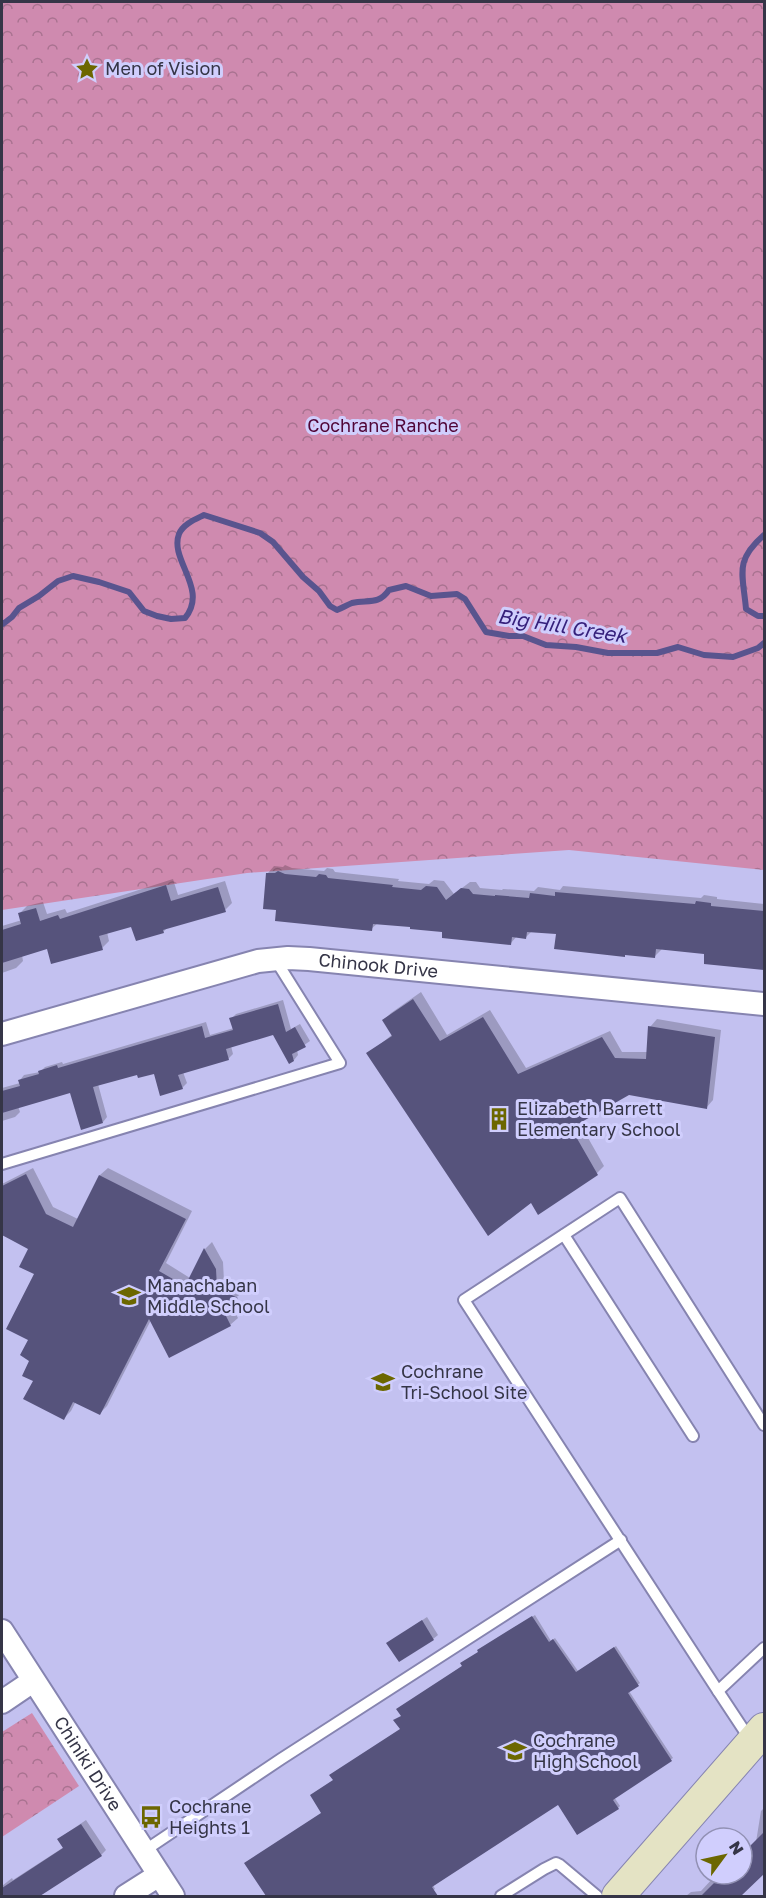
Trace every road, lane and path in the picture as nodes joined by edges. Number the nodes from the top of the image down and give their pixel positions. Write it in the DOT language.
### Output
graph roads {
  1 [pos="275,959"];
  2 [pos="765,1004"];
  3 [pos="2,1034"];
  4 [pos="2,1164"];
  5 [pos="564,1235"];
  6 [pos="765,1425"];
  7 [pos="693,1436"];
  8 [pos="621,1540"];
  9 [pos="2,1632"];
  10 [pos="765,1648"];
  11 [pos="33,1681"];
  12 [pos="718,1691"];
  13 [pos="2,1702"];
  14 [pos="758,1736"];
  15 [pos="144,1851"];
  16 [pos="159,1875"];
  17 [pos="126,1896"];
  18 [pos="173,1896"];
  19 [pos="501,1896"];
  20 [pos="597,1896"];
  21 [pos="618,1896"];
  1 -- 2 [label="street, Chinook Drive"];
  1 -- 3 [label="street, Chinook Drive"];
  1 -- 4 [label="lane"];
  5 -- 6 [label="lane"];
  5 -- 7 [label="lane"];
  5 -- 8 [label="lane"];
  8 -- 12 [label="lane"];
  8 -- 15 [label="lane"];
  9 -- 11 [label="street, Chiniki Drive"];
  10 -- 12 [label="lane"];
  11 -- 13 [label="street"];
  11 -- 15 [label="street, Chiniki Drive"];
  12 -- 14 [label="lane"];
  14 -- 21 [label="street"];
  15 -- 16 [label="street, Chiniki Drive"];
  16 -- 17 [label="street"];
  16 -- 18 [label="street, Chiniki Drive"];
  19 -- 20 [label="lane"];
}
